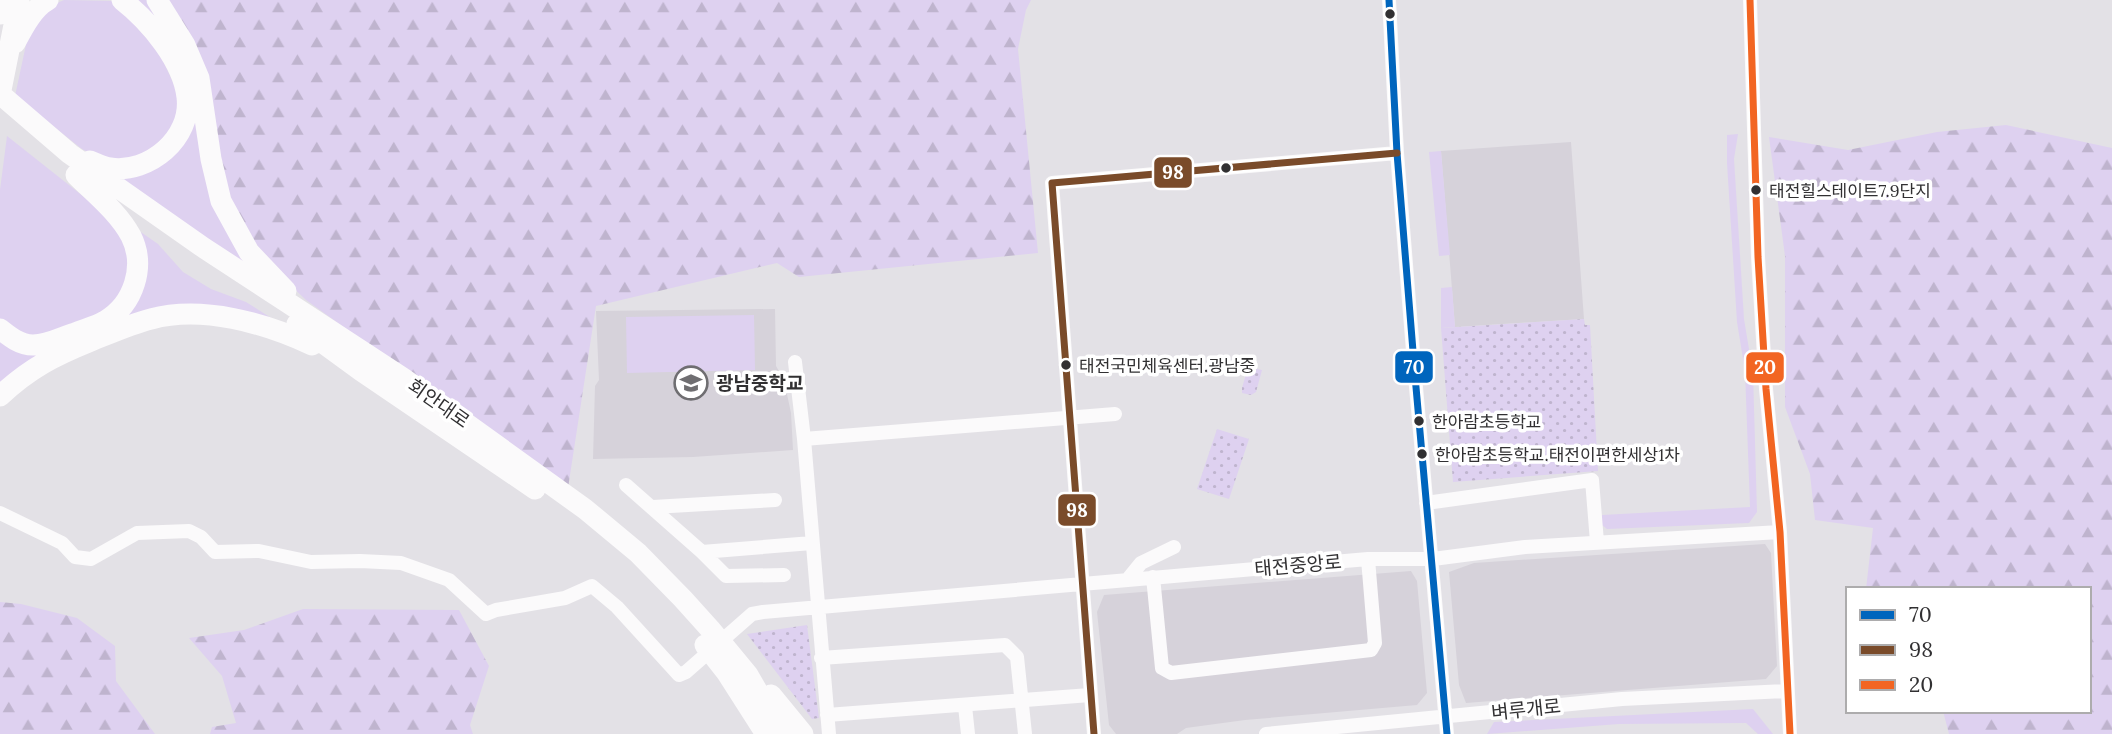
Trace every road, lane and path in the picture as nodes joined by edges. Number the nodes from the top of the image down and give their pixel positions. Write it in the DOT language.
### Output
graph roads {
  1 [pos="4,0"];
  2 [pos="19,0"];
  3 [pos="48,0"];
  4 [pos="122,0"];
  5 [pos="157,0"];
  6 [pos="1389,0"];
  7 [pos="1750,0"];
  8 [pos="0,14"];
  9 [pos="6,57"];
  10 [pos="0,94"];
  11 [pos="0,111"];
  12 [pos="43,141"];
  13 [pos="1397,153"];
  14 [pos="70,154"];
  15 [pos="76,175"];
  16 [pos="312,317"];
  17 [pos="0,329"];
  18 [pos="347,360"];
  19 [pos="795,362"];
  20 [pos="0,396"];
  21 [pos="1115,414"];
  22 [pos="1071,417"];
  23 [pos="804,439"];
  24 [pos="626,485"];
  25 [pos="775,500"];
  26 [pos="1426,503"];
  27 [pos="653,507"];
  28 [pos="0,513"];
  29 [pos="1780,532"];
  30 [pos="1597,542"];
  31 [pos="812,543"];
  32 [pos="1174,547"];
  33 [pos="702,552"];
  34 [pos="1368,559"];
  35 [pos="1433,559"];
  36 [pos="784,575"];
  37 [pos="1153,577"];
  38 [pos="1128,579"];
  39 [pos="1081,584"];
  40 [pos="817,606"];
  41 [pos="821,658"];
  42 [pos="737,674"];
  43 [pos="1787,691"];
  44 [pos="1090,695"];
  45 [pos="1021,700"];
  46 [pos="965,706"];
  47 [pos="1092,712"];
  48 [pos="827,715"];
  49 [pos="1446,718"];
  50 [pos="756,734"];
  51 [pos="766,734"];
  52 [pos="782,734"];
  53 [pos="803,734"];
  54 [pos="828,734"];
  55 [pos="968,734"];
  56 [pos="1025,734"];
  57 [pos="1094,734"];
  58 [pos="1103,734"];
  59 [pos="1266,734"];
  60 [pos="1447,734"];
  61 [pos="1790,734"];
  1 -- 8 [label="highway"];
  2 -- 9 [label="highway"];
  3 -- 9 [label="highway"];
  4 -- 14 [label="highway"];
  5 -- 16 [label="highway"];
  6 -- 13 [label="street"];
  7 -- 29 [label="street"];
  9 -- 10 [label="highway"];
  10 -- 12 [label="highway"];
  11 -- 12 [label="highway"];
  12 -- 14 [label="highway, 회안대로"];
  12 -- 15 [label="highway, 회안대로"];
  13 -- 22 [label="street"];
  13 -- 26 [label="street"];
  14 -- 16 [label="highway, 회안대로"];
  15 -- 17 [label="highway"];
  15 -- 18 [label="highway, 회안대로"];
  16 -- 42 [label="highway, 회안대로"];
  18 -- 20 [label="highway"];
  18 -- 42 [label="highway, 회안대로"];
  19 -- 23 [label="street"];
  21 -- 22 [label="street"];
  22 -- 23 [label="street"];
  22 -- 39 [label="street"];
  23 -- 31 [label="street"];
  24 -- 27 [label="street"];
  25 -- 27 [label="street"];
  26 -- 30 [label="street"];
  26 -- 35 [label="street"];
  27 -- 33 [label="street"];
  28 -- 40 [label="street, 태전중앙로"];
  29 -- 30 [label="street, 태전중앙로"];
  29 -- 43 [label="street"];
  30 -- 35 [label="street, 태전중앙로"];
  31 -- 33 [label="street"];
  31 -- 40 [label="street"];
  32 -- 38 [label="street"];
  33 -- 36 [label="street"];
  34 -- 35 [label="street, 태전중앙로"];
  34 -- 37 [label="street, 태전중앙로"];
  34 -- 37 [label="street"];
  35 -- 49 [label="street"];
  37 -- 38 [label="street, 태전중앙로"];
  38 -- 39 [label="street, 태전중앙로"];
  39 -- 40 [label="street, 태전중앙로"];
  39 -- 44 [label="street"];
  40 -- 41 [label="street"];
  41 -- 45 [label="street"];
  41 -- 48 [label="street"];
  42 -- 50 [label="highway"];
  42 -- 51 [label="highway, 회안대로"];
  42 -- 52 [label="highway, 회안대로"];
  42 -- 53 [label="highway"];
  43 -- 49 [label="street, 벼루개로"];
  43 -- 61 [label="street"];
  44 -- 45 [label="street"];
  44 -- 47 [label="street"];
  45 -- 46 [label="street"];
  45 -- 56 [label="street"];
  46 -- 48 [label="street"];
  46 -- 55 [label="street"];
  47 -- 57 [label="street"];
  47 -- 58 [label="street"];
  48 -- 54 [label="street"];
  49 -- 59 [label="street, 벼루개로"];
  49 -- 60 [label="street"];
}
